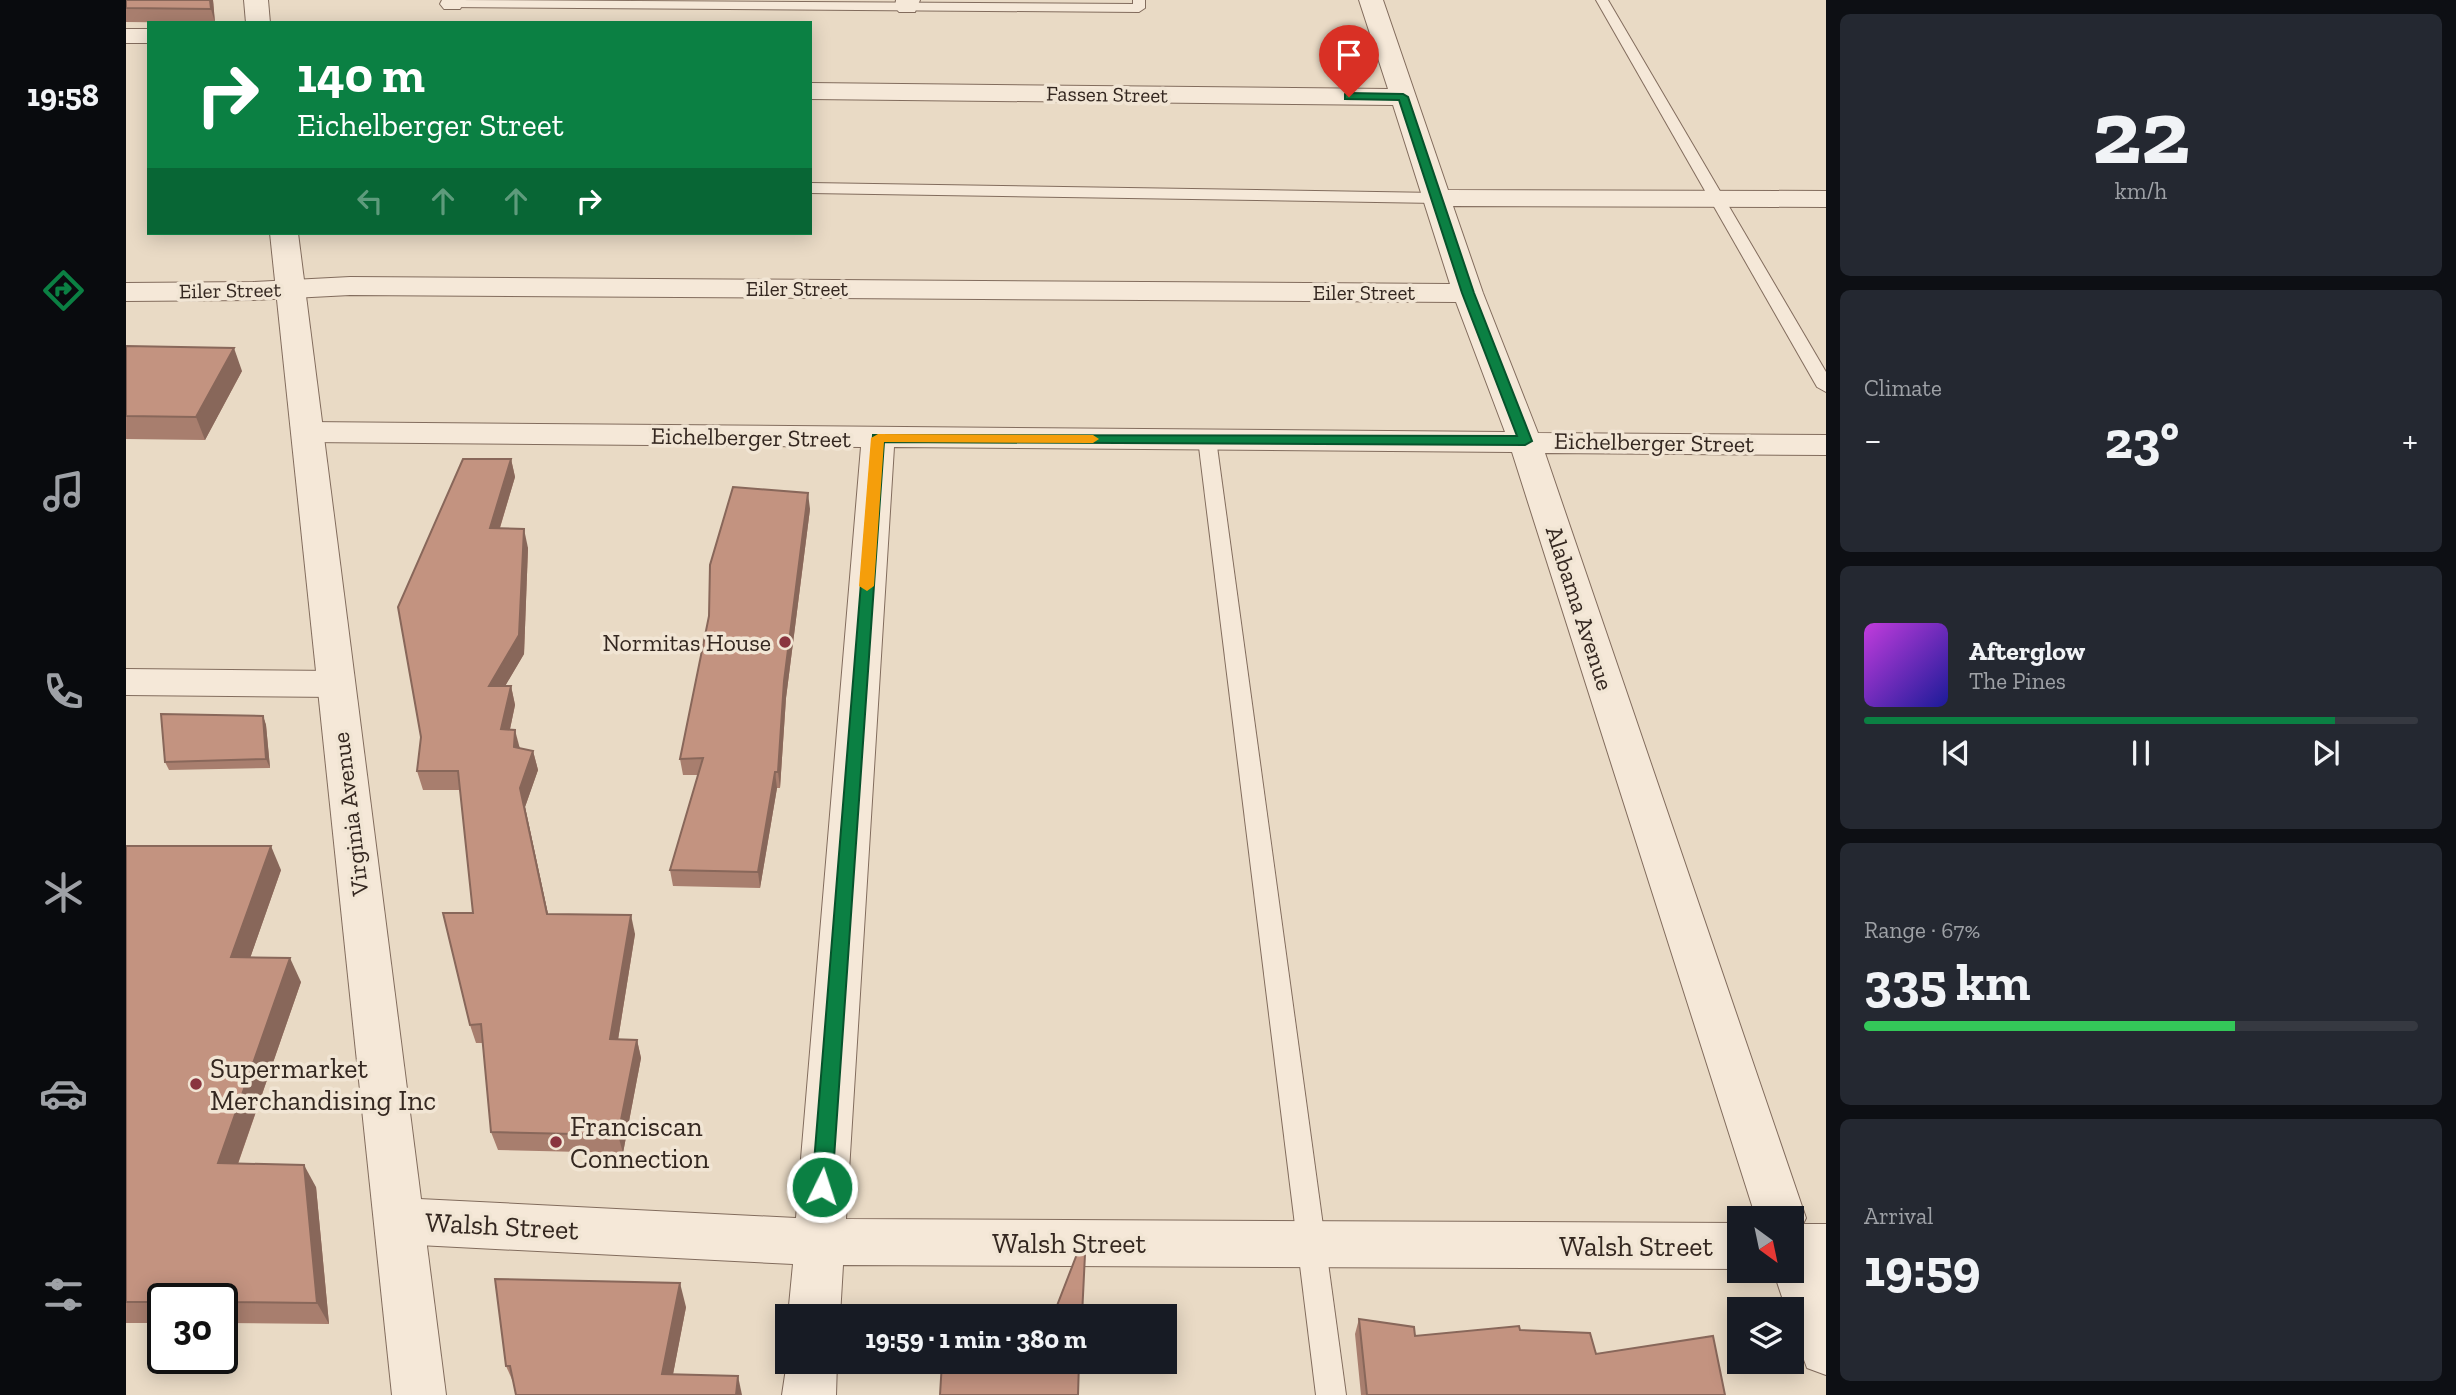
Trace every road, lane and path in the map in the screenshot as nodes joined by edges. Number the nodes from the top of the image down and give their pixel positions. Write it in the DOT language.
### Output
graph roads {
  1 [pos="256,0"];
  2 [pos="1139,0"];
  3 [pos="1371,0"];
  4 [pos="1602,0"];
  5 [pos="453,2"];
  6 [pos="678,3"];
  7 [pos="908,4"];
  8 [pos="258,21"];
  9 [pos="126,36"];
  10 [pos="147,37"];
  11 [pos="812,91"];
  12 [pos="1403,97"];
  13 [pos="812,188"];
  14 [pos="1437,198"];
  15 [pos="1720,200"];
  16 [pos="1826,200"];
  17 [pos="284,235"];
  18 [pos="291,289"];
  19 [pos="126,292"];
  20 [pos="1468,293"];
  21 [pos="1826,387"];
  22 [pos="307,432"];
  23 [pos="878,438"];
  24 [pos="1207,439"];
  25 [pos="1525,441"];
  26 [pos="1826,445"];
  27 [pos="126,682"];
  28 [pos="335,684"];
  29 [pos="1777,1206"];
  30 [pos="399,1221"];
  31 [pos="818,1242"];
  32 [pos="1311,1244"];
  33 [pos="1727,1246"];
  34 [pos="1826,1247"];
  35 [pos="1804,1248"];
  36 [pos="1803,1283"];
  37 [pos="815,1304"];
  38 [pos="1826,1350"];
  39 [pos="810,1374"];
  40 [pos="419,1395"];
  41 [pos="808,1395"];
  42 [pos="1331,1395"];
  1 -- 8 [label="street"];
  2 -- 7 [label="lane"];
  3 -- 12 [label="street, Alabama Avenue"];
  4 -- 15 [label="lane"];
  5 -- 6 [label="lane"];
  6 -- 7 [label="lane"];
  9 -- 10 [label="street"];
  11 -- 12 [label="street, Fassen Street"];
  12 -- 14 [label="street, Alabama Avenue"];
  13 -- 14 [label="lane"];
  14 -- 15 [label="street"];
  14 -- 20 [label="street, Alabama Avenue"];
  15 -- 16 [label="street"];
  15 -- 21 [label="lane"];
  17 -- 18 [label="street, Virginia Avenue"];
  18 -- 19 [label="street, Eiler Street"];
  18 -- 20 [label="street, Eiler Street"];
  18 -- 22 [label="street, Virginia Avenue"];
  20 -- 25 [label="street, Alabama Avenue"];
  22 -- 23 [label="street, Eichelberger Street"];
  22 -- 28 [label="street, Virginia Avenue"];
  23 -- 24 [label="street, Eichelberger Street"];
  23 -- 31 [label="street"];
  24 -- 25 [label="street, Eichelberger Street"];
  24 -- 32 [label="lane"];
  25 -- 26 [label="street, Eichelberger Street"];
  25 -- 29 [label="street, Alabama Avenue"];
  27 -- 28 [label="street"];
  28 -- 30 [label="street, Virginia Avenue"];
  30 -- 31 [label="street, Walsh Street"];
  30 -- 40 [label="street, Virginia Avenue"];
  31 -- 32 [label="street, Walsh Street"];
  31 -- 37 [label="street"];
  32 -- 33 [label="street, Walsh Street"];
  32 -- 42 [label="lane"];
  34 -- 35 [label="street"];
  36 -- 38 [label="street"];
  39 -- 41 [label="street"];
}
